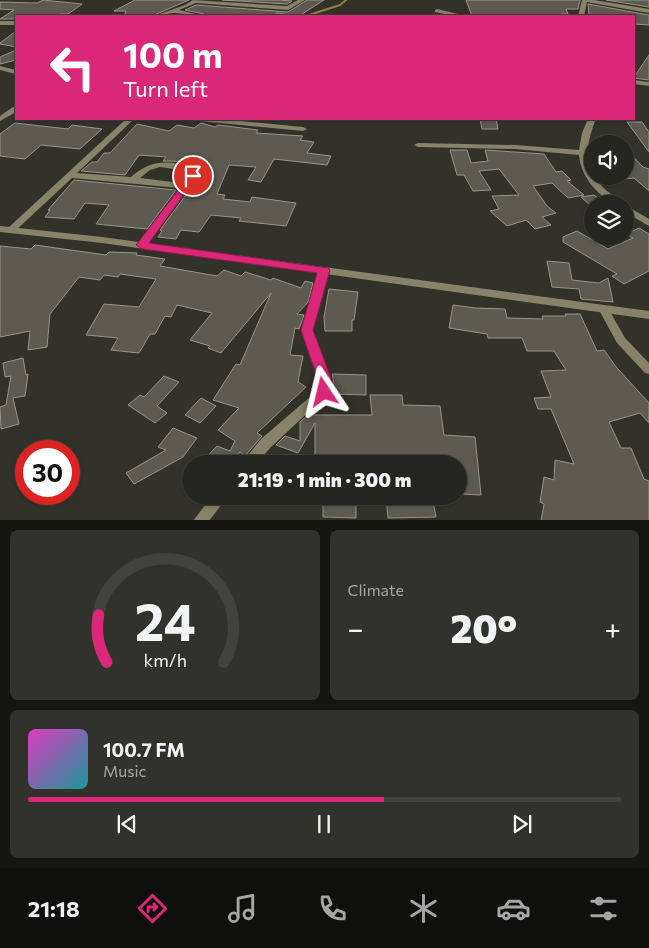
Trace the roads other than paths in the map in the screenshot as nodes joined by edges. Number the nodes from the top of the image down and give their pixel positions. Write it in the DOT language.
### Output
graph roads {
  1 [pos="196,0"];
  2 [pos="302,0"];
  3 [pos="173,11"];
  4 [pos="437,11"];
  5 [pos="649,11"];
  6 [pos="160,15"];
  7 [pos="195,15"];
  8 [pos="455,15"];
  9 [pos="581,15"];
  10 [pos="0,23"];
  11 [pos="15,23"];
  12 [pos="0,68"];
  13 [pos="15,72"];
  14 [pos="635,82"];
  15 [pos="649,84"];
  16 [pos="15,111"];
  17 [pos="0,119"];
  18 [pos="129,120"];
  19 [pos="210,120"];
  20 [pos="592,120"];
  21 [pos="303,129"];
  22 [pos="418,144"];
  23 [pos="582,153"];
  24 [pos="68,175"];
  25 [pos="133,180"];
  26 [pos="183,186"];
  27 [pos="605,195"];
  28 [pos="634,214"];
  29 [pos="649,223"];
  30 [pos="0,229"];
  31 [pos="11,230"];
  32 [pos="142,245"];
  33 [pos="324,270"];
  34 [pos="604,310"];
  35 [pos="649,315"];
  36 [pos="649,370"];
  37 [pos="256,455"];
  38 [pos="213,505"];
  39 [pos="200,520"];
  1 -- 2 [label="street"];
  1 -- 3 [label="street"];
  3 -- 6 [label="street"];
  3 -- 7 [label="street"];
  4 -- 8 [label="street"];
  5 -- 9 [label="street"];
  10 -- 11 [label="street"];
  12 -- 13 [label="street"];
  14 -- 15 [label="street"];
  16 -- 17 [label="street"];
  18 -- 24 [label="street"];
  19 -- 21 [label="street"];
  20 -- 23 [label="street"];
  22 -- 23 [label="street"];
  23 -- 27 [label="street"];
  24 -- 25 [label="street"];
  24 -- 31 [label="street"];
  25 -- 26 [label="street"];
  25 -- 26 [label="street"];
  26 -- 32 [label="street"];
  28 -- 29 [label="street"];
  30 -- 31 [label="street"];
  31 -- 32 [label="street"];
  32 -- 33 [label="street"];
  33 -- 34 [label="street"];
  33 -- 37 [label="street"];
  34 -- 35 [label="street"];
  34 -- 36 [label="street"];
  38 -- 39 [label="street"];
}
